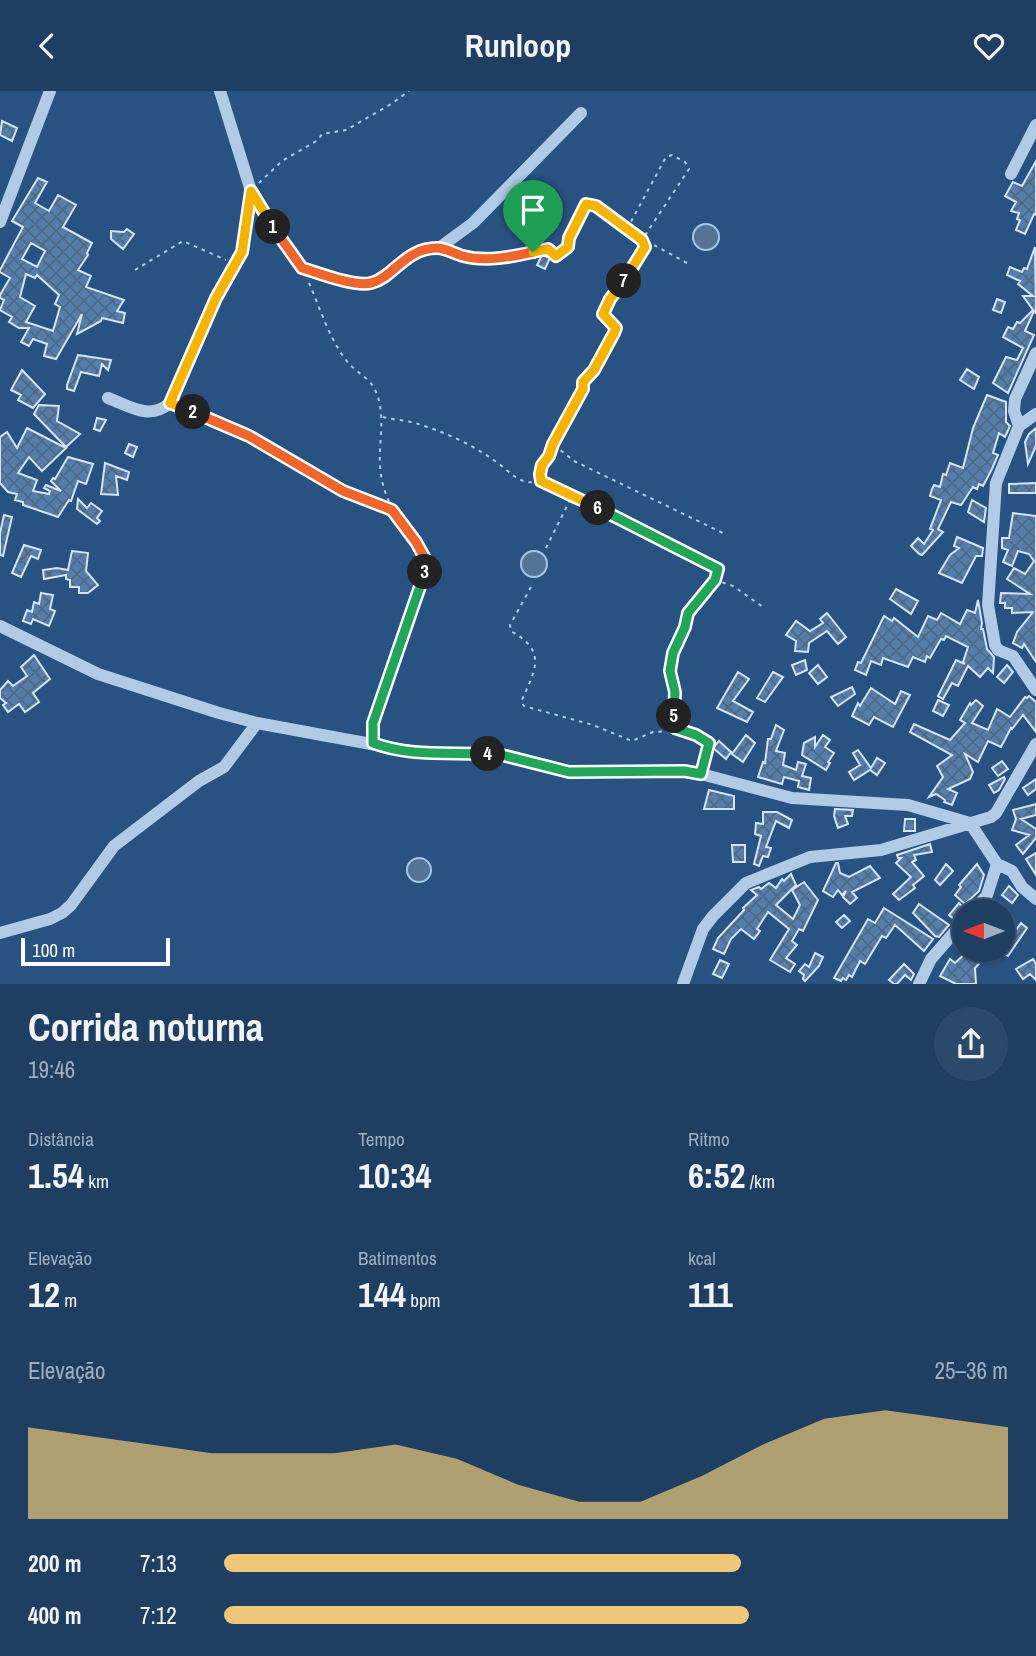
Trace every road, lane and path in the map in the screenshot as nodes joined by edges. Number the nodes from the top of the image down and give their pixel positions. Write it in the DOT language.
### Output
graph roads {
  1 [pos="50,91"];
  2 [pos="220,91"];
  3 [pos="409,91"];
  4 [pos="581,113"];
  5 [pos="1036,125"];
  6 [pos="1011,174"];
  7 [pos="251,191"];
  8 [pos="0,222"];
  9 [pos="627,229"];
  10 [pos="642,240"];
  11 [pos="645,247"];
  12 [pos="439,248"];
  13 [pos="533,252"];
  14 [pos="687,263"];
  15 [pos="236,264"];
  16 [pos="302,268"];
  17 [pos="135,270"];
  18 [pos="1036,353"];
  19 [pos="108,398"];
  20 [pos="170,403"];
  21 [pos="1036,414"];
  22 [pos="382,417"];
  23 [pos="1019,426"];
  24 [pos="553,444"];
  25 [pos="541,481"];
  26 [pos="572,495"];
  27 [pos="392,510"];
  28 [pos="727,535"];
  29 [pos="546,548"];
  30 [pos="715,580"];
  31 [pos="531,587"];
  32 [pos="763,607"];
  33 [pos="0,627"];
  34 [pos="1036,690"];
  35 [pos="257,723"];
  36 [pos="675,728"];
  37 [pos="373,743"];
  38 [pos="1036,744"];
  39 [pos="701,774"];
  40 [pos="970,823"];
  41 [pos="997,864"];
  42 [pos="983,899"];
  43 [pos="1036,899"];
  44 [pos="0,933"];
  45 [pos="952,935"];
  46 [pos="683,984"];
  47 [pos="919,984"];
  1 -- 8 [label="street"];
  2 -- 7 [label="street"];
  3 -- 7 [label="path"];
  4 -- 12 [label="street"];
  5 -- 6 [label="street"];
  7 -- 15 [label="street"];
  7 -- 16 [label="street"];
  9 -- 10 [label="path"];
  9 -- 10 [label="path"];
  9 -- 13 [label="path"];
  10 -- 11 [label="path"];
  11 -- 14 [label="path"];
  11 -- 24 [label="path"];
  12 -- 13 [label="street"];
  12 -- 16 [label="street"];
  15 -- 17 [label="path"];
  15 -- 20 [label="street"];
  16 -- 22 [label="path"];
  18 -- 23 [label="street"];
  19 -- 20 [label="street"];
  20 -- 27 [label="path"];
  21 -- 23 [label="street"];
  22 -- 25 [label="path"];
  22 -- 27 [label="path"];
  23 -- 34 [label="street"];
  24 -- 25 [label="path"];
  24 -- 28 [label="path"];
  25 -- 26 [label="path"];
  26 -- 29 [label="path"];
  26 -- 30 [label="path"];
  27 -- 37 [label="path"];
  30 -- 32 [label="path"];
  30 -- 36 [label="path"];
  31 -- 36 [label="path"];
  33 -- 35 [label="street"];
  35 -- 37 [label="street"];
  35 -- 44 [label="street"];
  36 -- 39 [label="path"];
  37 -- 39 [label="street"];
  38 -- 40 [label="street"];
  39 -- 40 [label="street"];
  40 -- 41 [label="street"];
  40 -- 46 [label="street"];
  41 -- 42 [label="street"];
  41 -- 43 [label="street"];
  45 -- 47 [label="street"];
}
